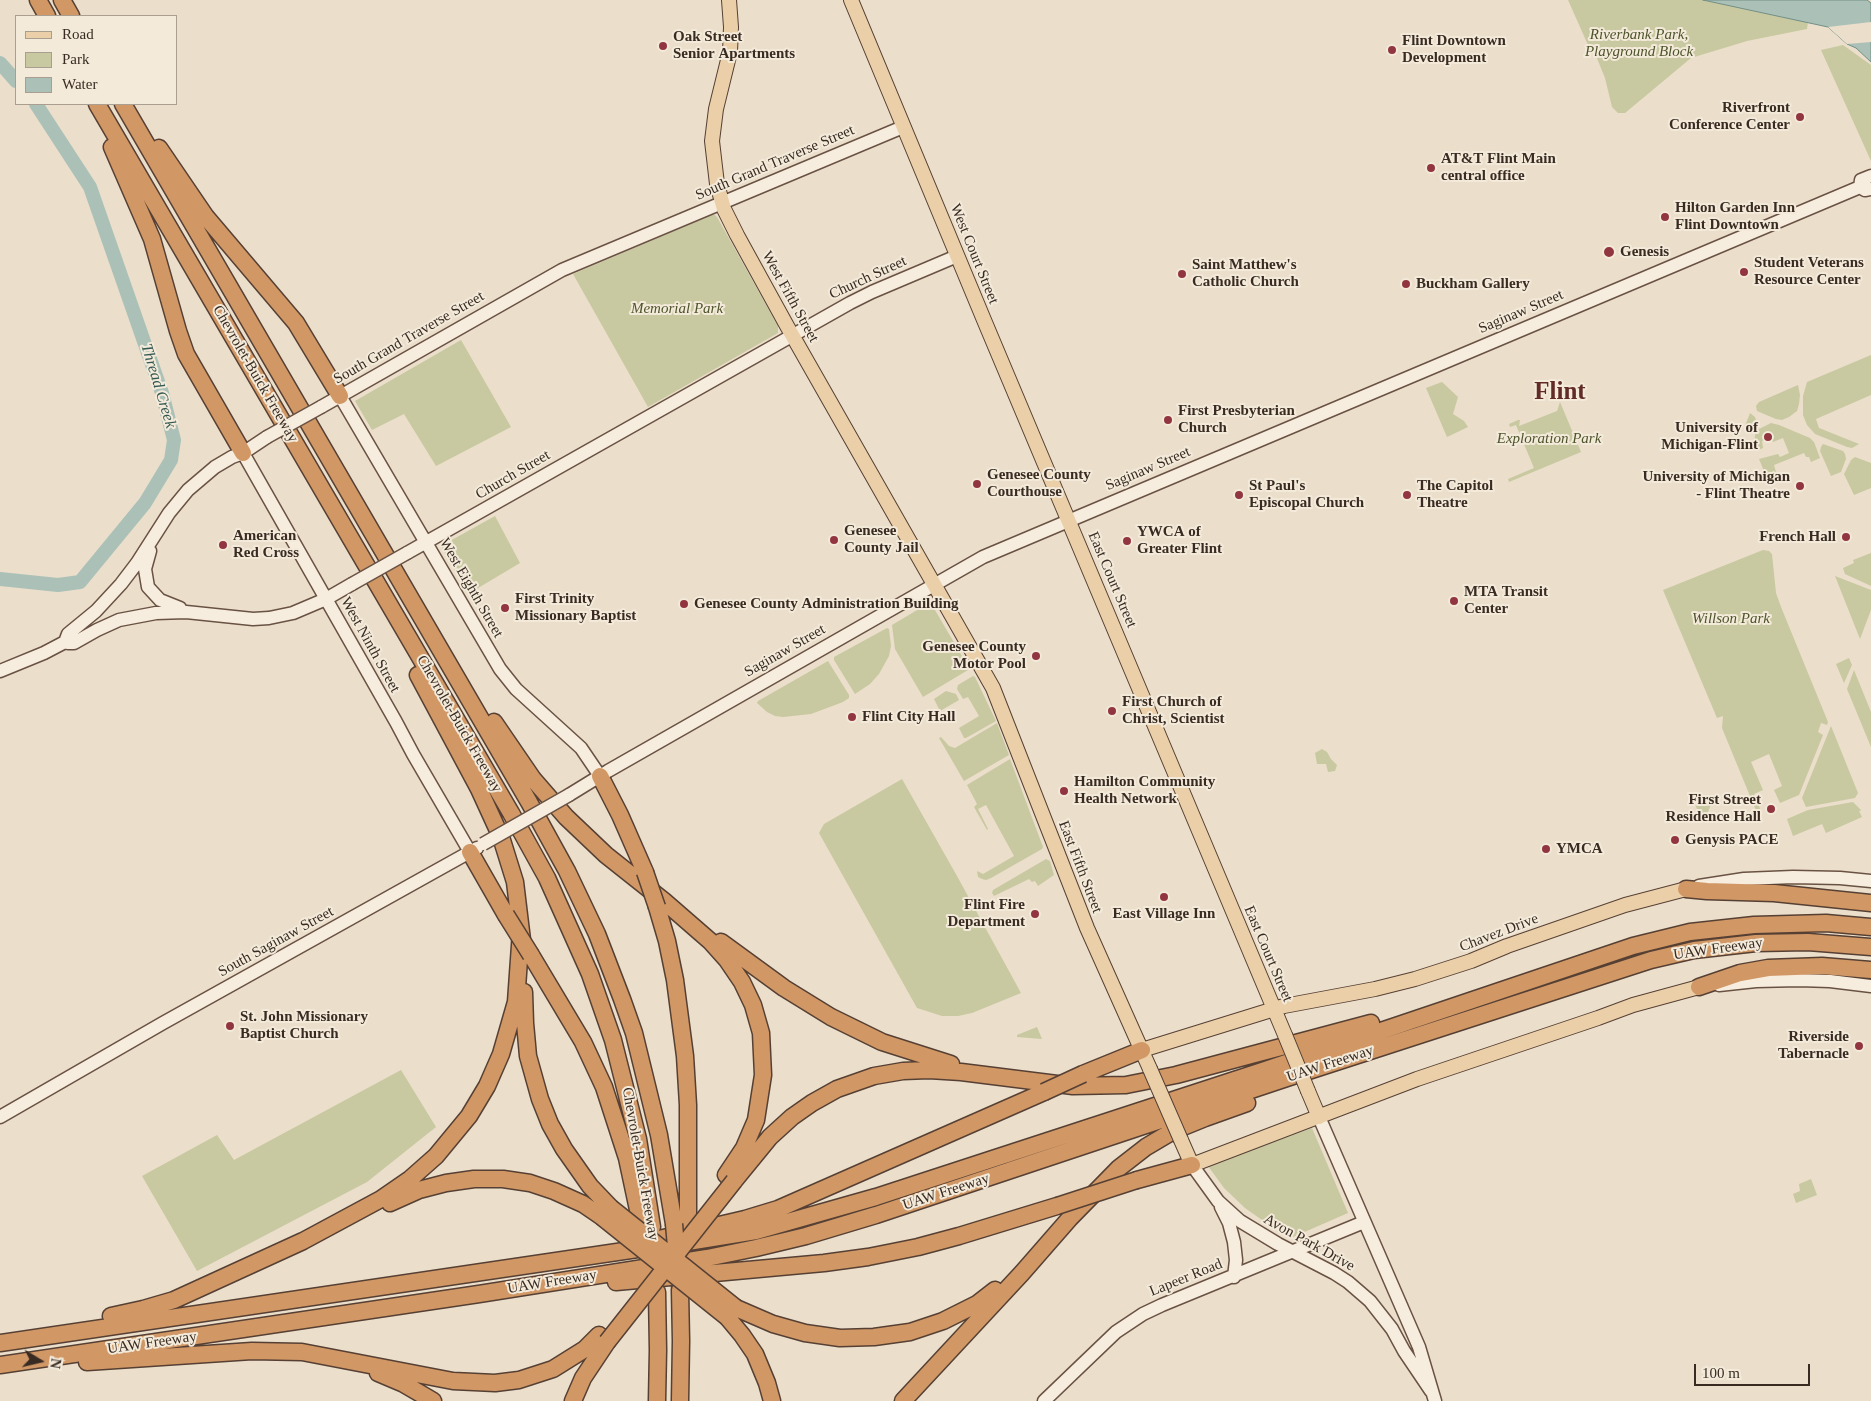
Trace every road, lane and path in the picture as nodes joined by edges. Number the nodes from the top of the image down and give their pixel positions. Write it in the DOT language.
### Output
graph roads {
  1 [pos="38,0"];
  2 [pos="62,0"];
  3 [pos="729,0"];
  4 [pos="851,0"];
  5 [pos="47,15"];
  6 [pos="70,15"];
  7 [pos="93,105"];
  8 [pos="98,105"];
  9 [pos="125,105"];
  10 [pos="125,105"];
  11 [pos="903,126"];
  12 [pos="1871,176"];
  13 [pos="1865,188"];
  14 [pos="722,203"];
  15 [pos="957,256"];
  16 [pos="792,335"];
  17 [pos="340,396"];
  18 [pos="243,453"];
  19 [pos="1069,520"];
  20 [pos="151,541"];
  21 [pos="426,542"];
  22 [pos="355,545"];
  23 [pos="934,584"];
  24 [pos="326,599"];
  25 [pos="186,612"];
  26 [pos="435,639"];
  27 [pos="65,642"];
  28 [pos="0,671"];
  29 [pos="600,776"];
  30 [pos="569,795"];
  31 [pos="477,848"];
  32 [pos="1871,881"];
  33 [pos="1686,889"];
  34 [pos="660,904"];
  35 [pos="1871,904"];
  36 [pos="1871,927"];
  37 [pos="521,931"];
  38 [pos="1871,946"];
  39 [pos="1871,970"];
  40 [pos="1871,986"];
  41 [pos="1699,987"];
  42 [pos="1497,991"];
  43 [pos="1274,1009"];
  44 [pos="1476,1017"];
  45 [pos="1142,1050"];
  46 [pos="1041,1087"];
  47 [pos="0,1117"];
  48 [pos="1319,1117"];
  49 [pos="1192,1164"];
  50 [pos="730,1178"];
  51 [pos="1218,1200"];
  52 [pos="607,1213"];
  53 [pos="1070,1218"];
  54 [pos="681,1221"];
  55 [pos="1364,1222"];
  56 [pos="647,1227"];
  57 [pos="303,1242"];
  58 [pos="1293,1252"];
  59 [pos="580,1257"];
  60 [pos="1234,1276"];
  61 [pos="479,1294"];
  62 [pos="732,1312"];
  63 [pos="1415,1337"];
  64 [pos="603,1339"];
  65 [pos="0,1342"];
  66 [pos="1400,1343"];
  67 [pos="302,1352"];
  68 [pos="0,1367"];
  69 [pos="1433,1396"];
  70 [pos="680,1397"];
  71 [pos="433,1401"];
  72 [pos="573,1401"];
  73 [pos="656,1401"];
  74 [pos="772,1401"];
  75 [pos="903,1401"];
  76 [pos="1044,1401"];
  1 -- 5 [label="highway"];
  2 -- 6 [label="highway"];
  3 -- 14 [label="main road, West Fifth Street"];
  4 -- 11 [label="main road, West Court Street"];
  7 -- 18 [label="highway"];
  8 -- 22 [label="highway, Chevrolet-Buick Freeway"];
  9 -- 17 [label="highway"];
  10 -- 26 [label="highway, Chevrolet-Buick Freeway"];
  11 -- 14 [label="main road, South Grand Traverse Street"];
  11 -- 15 [label="main road, West Court Street"];
  12 -- 13 [label="main road"];
  13 -- 19 [label="main road, Saginaw Street"];
  14 -- 16 [label="main road, West Fifth Street"];
  14 -- 17 [label="main road, South Grand Traverse Street"];
  15 -- 16 [label="main road, Church Street"];
  15 -- 19 [label="main road, West Court Street"];
  16 -- 21 [label="main road, Church Street"];
  16 -- 23 [label="main road, West Fifth Street"];
  17 -- 18 [label="main road, South Grand Traverse Street, bridge"];
  17 -- 21 [label="main road, West Eighth Street"];
  18 -- 20 [label="main road, South Grand Traverse Street"];
  18 -- 24 [label="main road, West Ninth Street"];
  19 -- 23 [label="main road, Saginaw Street"];
  19 -- 43 [label="main road, East Court Street"];
  20 -- 25 [label="main road"];
  20 -- 27 [label="main road, South Grand Traverse Street"];
  21 -- 24 [label="main road, Church Street, bridge"];
  21 -- 29 [label="main road, West Eighth Street"];
  22 -- 37 [label="highway"];
  22 -- 56 [label="highway, Chevrolet-Buick Freeway"];
  23 -- 29 [label="main road, Saginaw Street"];
  23 -- 45 [label="main road, East Fifth Street"];
  24 -- 25 [label="main road, Church Street"];
  24 -- 31 [label="main road, West Ninth Street"];
  25 -- 27 [label="main road, Church Street"];
  26 -- 34 [label="highway"];
  26 -- 54 [label="highway, Chevrolet-Buick Freeway"];
  27 -- 28 [label="main road, South Grand Traverse Street"];
  29 -- 30 [label="main road, Saginaw Street"];
  29 -- 34 [label="highway, bridge"];
  30 -- 31 [label="main road, South Saginaw Street, bridge"];
  31 -- 47 [label="main road, South Saginaw Street"];
  31 -- 56 [label="highway, bridge"];
  32 -- 33 [label="main road, Chavez Drive"];
  33 -- 35 [label="highway"];
  33 -- 43 [label="main road, Chavez Drive"];
  34 -- 46 [label="highway"];
  34 -- 50 [label="highway"];
  34 -- 54 [label="highway"];
  36 -- 42 [label="highway, UAW Freeway"];
  37 -- 52 [label="highway"];
  37 -- 57 [label="highway"];
  38 -- 44 [label="highway, UAW Freeway"];
  39 -- 41 [label="highway"];
  40 -- 41 [label="main road"];
  41 -- 48 [label="main road"];
  42 -- 46 [label="highway"];
  42 -- 59 [label="highway, UAW Freeway"];
  43 -- 45 [label="main road, Chavez Drive"];
  43 -- 48 [label="main road, East Court Street, bridge"];
  44 -- 53 [label="highway"];
  44 -- 61 [label="highway, UAW Freeway"];
  45 -- 46 [label="highway, bridge"];
  45 -- 49 [label="main road, East Fifth Street, bridge"];
  46 -- 50 [label="highway"];
  46 -- 59 [label="highway"];
  48 -- 49 [label="main road"];
  48 -- 55 [label="main road, East Court Street"];
  49 -- 51 [label="main road"];
  49 -- 61 [label="highway, bridge"];
  50 -- 64 [label="highway, bridge"];
  51 -- 58 [label="main road, Avon Park Drive"];
  51 -- 60 [label="main road"];
  52 -- 57 [label="highway"];
  52 -- 62 [label="highway, bridge"];
  53 -- 62 [label="highway"];
  53 -- 75 [label="highway"];
  54 -- 70 [label="highway, bridge"];
  55 -- 58 [label="main road, Lapeer Road"];
  55 -- 63 [label="main road, East Court Street"];
  56 -- 73 [label="highway, Chevrolet-Buick Freeway, bridge"];
  57 -- 65 [label="highway"];
  58 -- 60 [label="main road, Lapeer Road"];
  58 -- 66 [label="main road, Avon Park Drive"];
  59 -- 65 [label="highway, UAW Freeway"];
  60 -- 76 [label="main road, Lapeer Road"];
  61 -- 68 [label="highway, UAW Freeway"];
  62 -- 74 [label="highway"];
  63 -- 66 [label="main road"];
  63 -- 69 [label="main road, East Court Street"];
  64 -- 67 [label="highway"];
  64 -- 72 [label="highway"];
  66 -- 69 [label="main road, Avon Park Drive"];
  67 -- 68 [label="highway"];
  67 -- 71 [label="highway"];
}
